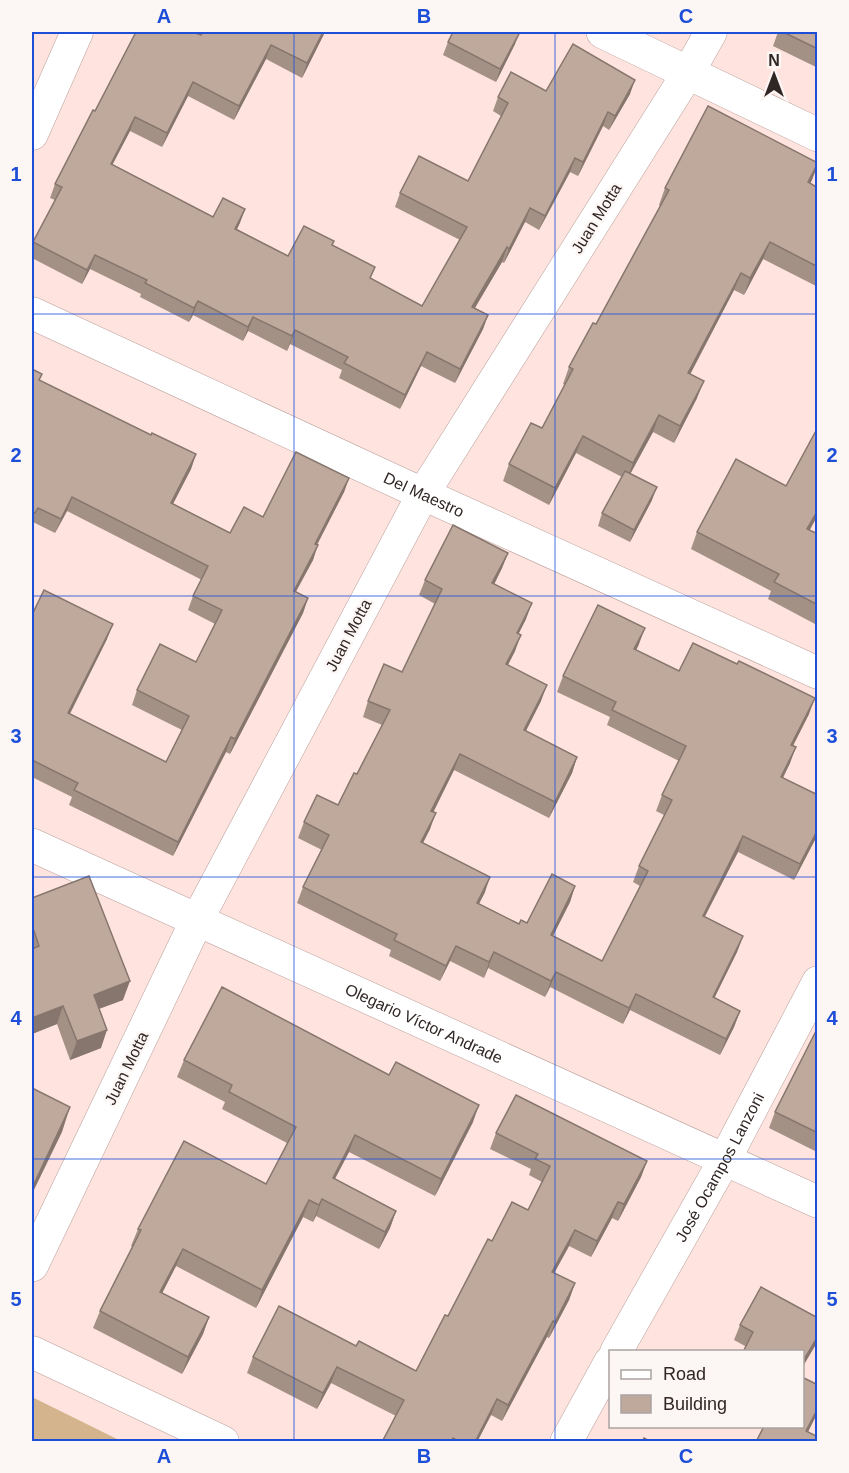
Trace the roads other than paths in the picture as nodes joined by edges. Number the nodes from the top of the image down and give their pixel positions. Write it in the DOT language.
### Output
graph roads {
  1 [pos="77,32"];
  2 [pos="603,32"];
  3 [pos="711,32"];
  4 [pos="688,73"];
  5 [pos="32,134"];
  6 [pos="818,135"];
  7 [pos="32,313"];
  8 [pos="423,494"];
  9 [pos="818,673"];
  10 [pos="32,845"];
  11 [pos="197,920"];
  12 [pos="818,981"];
  13 [pos="725,1159"];
  14 [pos="818,1202"];
  15 [pos="32,1266"];
  16 [pos="617,1350"];
  17 [pos="32,1352"];
  18 [pos="609,1364"];
  19 [pos="223,1442"];
  20 [pos="566,1442"];
  1 -- 5 [label="street"];
  2 -- 4 [label="street"];
  3 -- 4 [label="street, Juan Motta"];
  4 -- 6 [label="street"];
  4 -- 8 [label="street, Juan Motta"];
  7 -- 8 [label="street, Del Maestro"];
  8 -- 9 [label="street, Del Maestro"];
  8 -- 11 [label="street, Juan Motta"];
  10 -- 11 [label="street, Olegario Víctor Andrade"];
  11 -- 13 [label="street, Olegario Víctor Andrade"];
  11 -- 15 [label="street, Juan Motta"];
  12 -- 13 [label="street, José Ocampos Lanzoni"];
  13 -- 14 [label="street, Olegario Víctor Andrade"];
  13 -- 16 [label="street, José Ocampos Lanzoni"];
  17 -- 19 [label="street"];
  18 -- 20 [label="street"];
}
